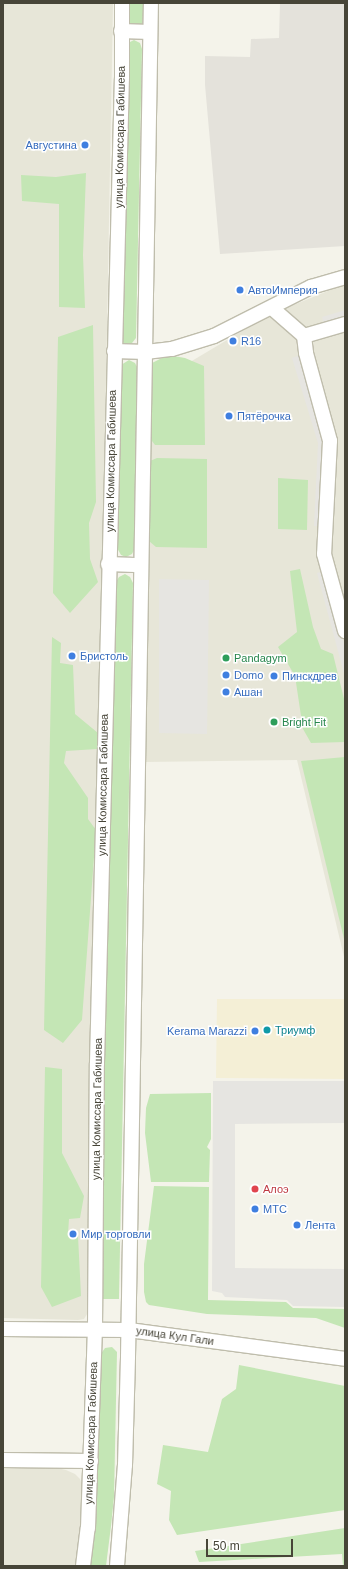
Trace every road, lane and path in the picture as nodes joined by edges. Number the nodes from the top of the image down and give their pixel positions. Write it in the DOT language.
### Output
graph roads {
  1 [pos="122,3"];
  2 [pos="150,3"];
  3 [pos="121,31"];
  4 [pos="150,32"];
  5 [pos="345,277"];
  6 [pos="272,308"];
  7 [pos="345,324"];
  8 [pos="304,336"];
  9 [pos="114,351"];
  10 [pos="146,352"];
  11 [pos="108,564"];
  12 [pos="141,565"];
  13 [pos="345,631"];
  14 [pos="3,1329"];
  15 [pos="95,1330"];
  16 [pos="129,1330"];
  17 [pos="345,1359"];
  18 [pos="3,1460"];
  19 [pos="91,1461"];
  20 [pos="83,1566"];
  21 [pos="117,1566"];
  1 -- 3 [label="street, улица Комиссара Габишева"];
  2 -- 4 [label="street"];
  3 -- 4 [label="street"];
  3 -- 9 [label="street, улица Комиссара Габишева"];
  4 -- 10 [label="street"];
  5 -- 6 [label="street"];
  6 -- 8 [label="street"];
  6 -- 10 [label="street"];
  7 -- 8 [label="street"];
  8 -- 13 [label="street"];
  9 -- 10 [label="street"];
  9 -- 11 [label="street, улица Комиссара Габишева"];
  10 -- 12 [label="street"];
  11 -- 12 [label="street"];
  11 -- 15 [label="street, улица Комиссара Габишева"];
  12 -- 16 [label="street"];
  14 -- 15 [label="street, улица Кул Гали"];
  15 -- 16 [label="street, улица Кул Гали"];
  15 -- 19 [label="street, улица Комиссара Габишева"];
  16 -- 17 [label="street, улица Кул Гали"];
  16 -- 21 [label="street"];
  18 -- 19 [label="street"];
  19 -- 20 [label="street, улица Комиссара Габишева"];
}
